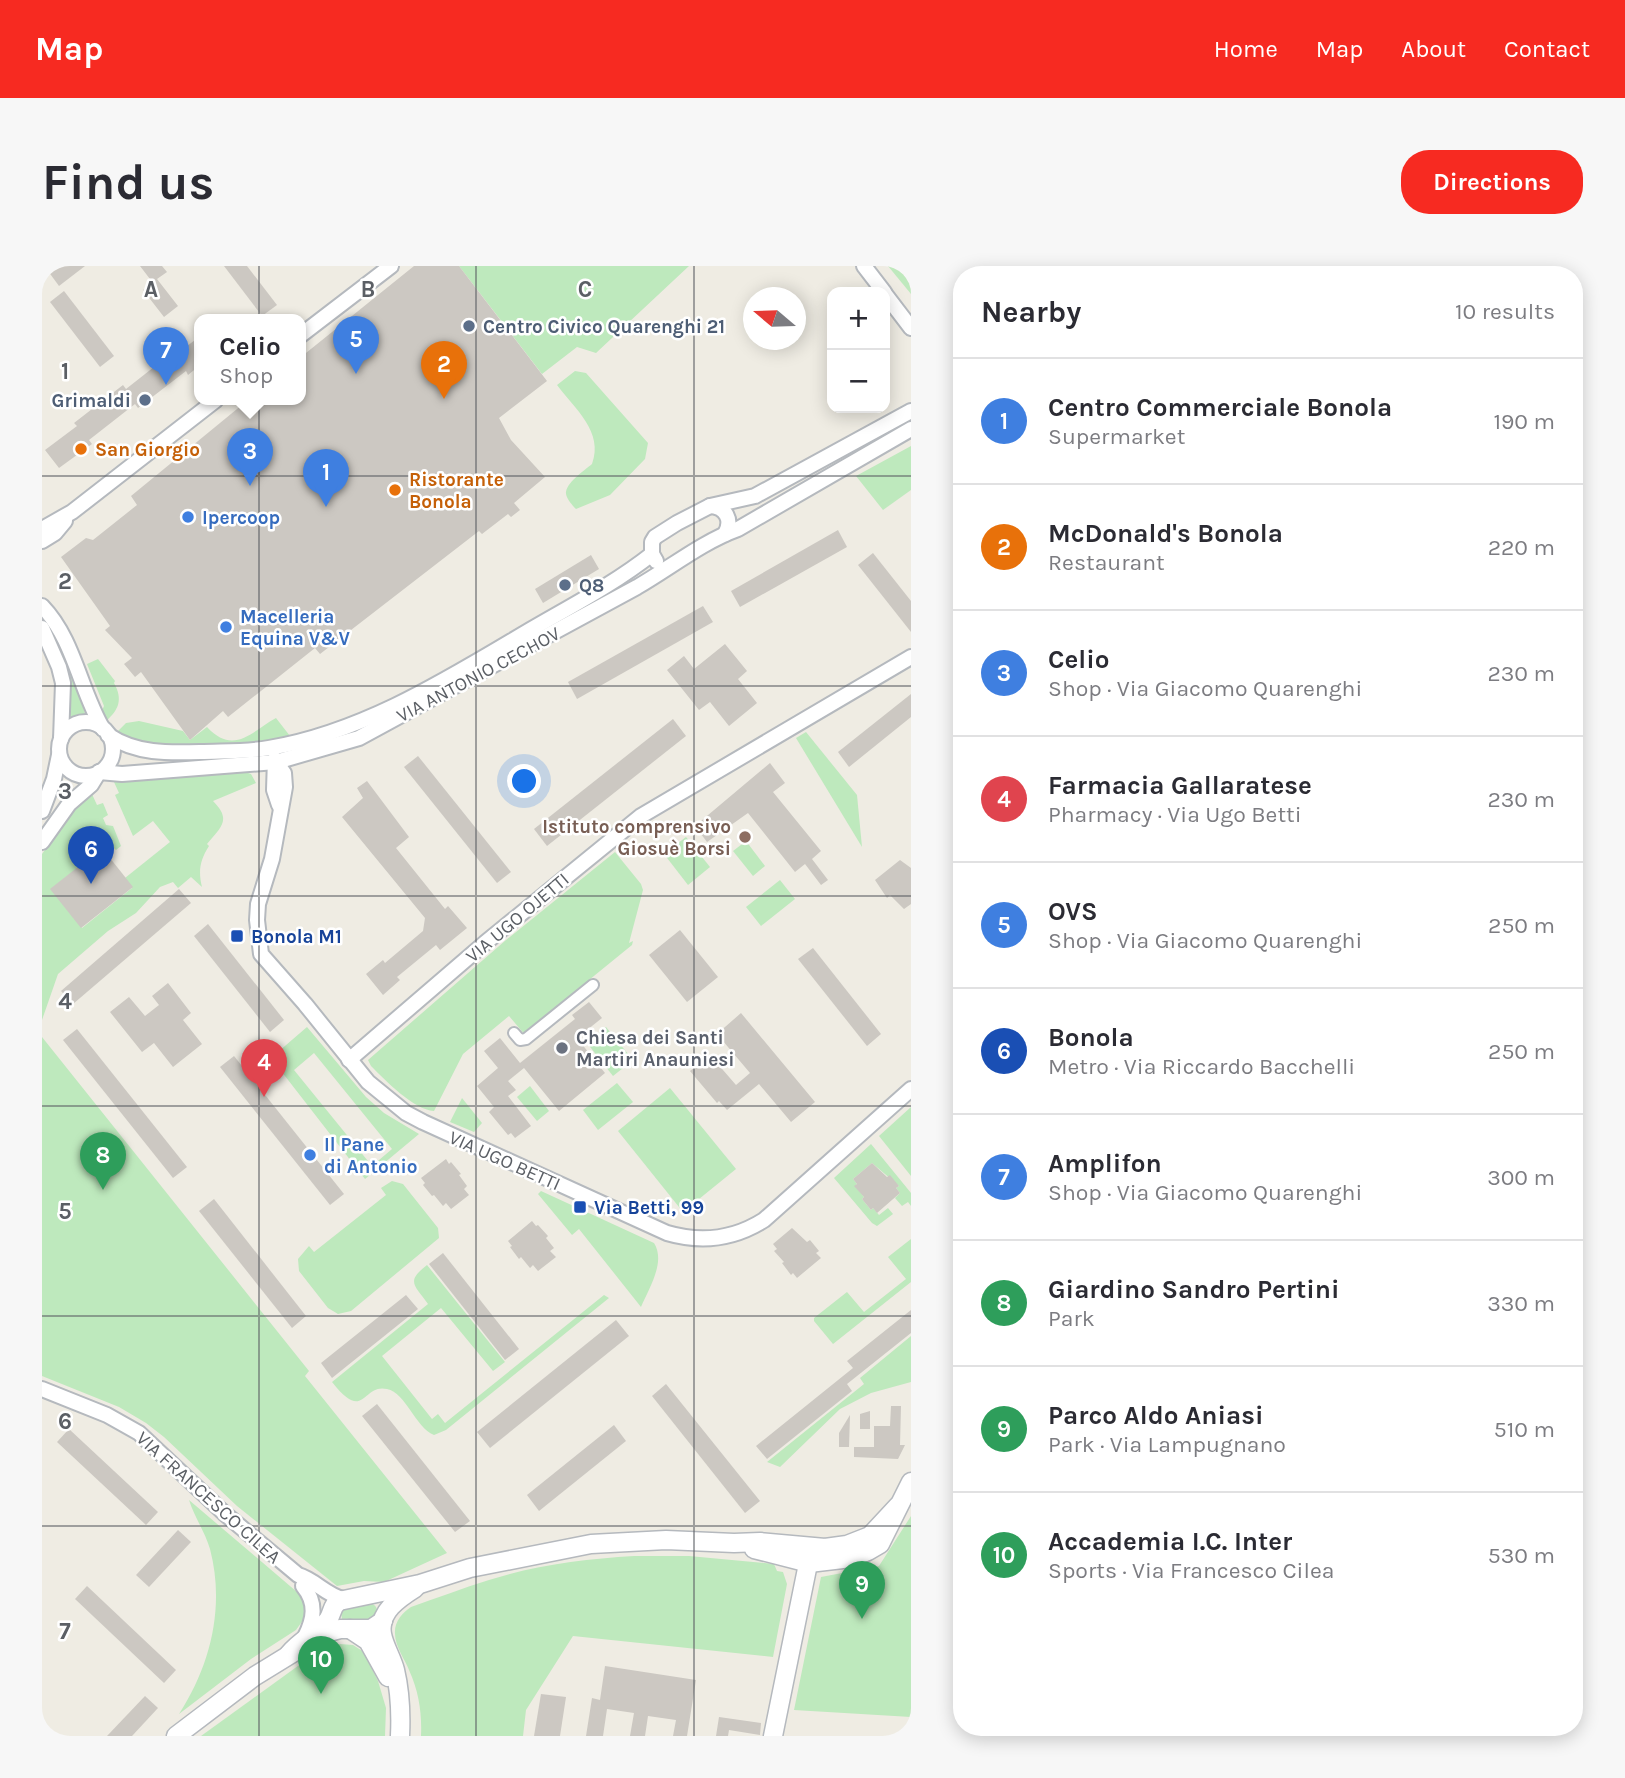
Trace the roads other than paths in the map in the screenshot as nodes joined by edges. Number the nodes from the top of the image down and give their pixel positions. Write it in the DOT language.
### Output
graph roads {
  1 [pos="391,266"];
  2 [pos="864,266"];
  3 [pos="880,287"];
  4 [pos="890,301"];
  5 [pos="911,328"];
  6 [pos="306,331"];
  7 [pos="210,405"];
  8 [pos="911,411"];
  9 [pos="911,429"];
  10 [pos="710,506"];
  11 [pos="72,512"];
  12 [pos="42,529"];
  13 [pos="725,534"];
  14 [pos="42,541"];
  15 [pos="652,554"];
  16 [pos="671,565"];
  17 [pos="42,606"];
  18 [pos="42,628"];
  19 [pos="911,657"];
  20 [pos="105,732"];
  21 [pos="61,739"];
  22 [pos="59,755"];
  23 [pos="274,755"];
  24 [pos="99,772"];
  25 [pos="42,811"];
  26 [pos="42,842"];
  27 [pos="593,985"];
  28 [pos="514,1033"];
  29 [pos="349,1060"];
  30 [pos="911,1089"];
  31 [pos="42,1390"];
  32 [pos="911,1482"];
  33 [pos="810,1555"];
  34 [pos="300,1581"];
  35 [pos="420,1584"];
  36 [pos="373,1594"];
  37 [pos="344,1600"];
  38 [pos="385,1617"];
  39 [pos="340,1624"];
  40 [pos="305,1637"];
  41 [pos="289,1654"];
  42 [pos="396,1689"];
  43 [pos="176,1736"];
  44 [pos="400,1736"];
  45 [pos="773,1736"];
  1 -- 6 [label="street"];
  2 -- 3 [label="street"];
  4 -- 5 [label="street"];
  7 -- 11 [label="street"];
  8 -- 10 [label="street, VIA ANTONIO CECHOV"];
  9 -- 13 [label="street, VIA ANTONIO CECHOV"];
  10 -- 13 [label="street"];
  10 -- 15 [label="street, VIA ANTONIO CECHOV"];
  11 -- 12 [label="street"];
  11 -- 14 [label="street"];
  13 -- 16 [label="street, VIA ANTONIO CECHOV"];
  15 -- 16 [label="street"];
  15 -- 23 [label="street, VIA ANTONIO CECHOV"];
  16 -- 23 [label="street, VIA ANTONIO CECHOV"];
  17 -- 20 [label="street"];
  18 -- 21 [label="street"];
  19 -- 29 [label="street, VIA UGO OJETTI"];
  20 -- 21 [label="street"];
  20 -- 23 [label="street, VIA ANTONIO CECHOV"];
  20 -- 24 [label="street"];
  21 -- 22 [label="street"];
  22 -- 24 [label="street"];
  22 -- 25 [label="street"];
  23 -- 24 [label="street, VIA ANTONIO CECHOV"];
  23 -- 29 [label="street, VIA UGO BETTI"];
  24 -- 26 [label="street"];
  27 -- 28 [label="street"];
  29 -- 30 [label="street, VIA UGO BETTI"];
  31 -- 34 [label="street, VIA FRANCESCO CILEA"];
  32 -- 33 [label="street"];
  33 -- 35 [label="street"];
  33 -- 45 [label="street"];
  34 -- 37 [label="street, VIA FRANCESCO CILEA"];
  34 -- 39 [label="street, VIA FRANCESCO CILEA"];
  34 -- 40 [label="street"];
  35 -- 36 [label="street"];
  35 -- 38 [label="street"];
  36 -- 37 [label="street"];
  36 -- 38 [label="street"];
  37 -- 39 [label="street"];
  38 -- 39 [label="street"];
  38 -- 42 [label="street"];
  39 -- 40 [label="street"];
  39 -- 41 [label="street"];
  39 -- 42 [label="street"];
  40 -- 41 [label="street"];
  41 -- 43 [label="street"];
  42 -- 44 [label="street"];
}
